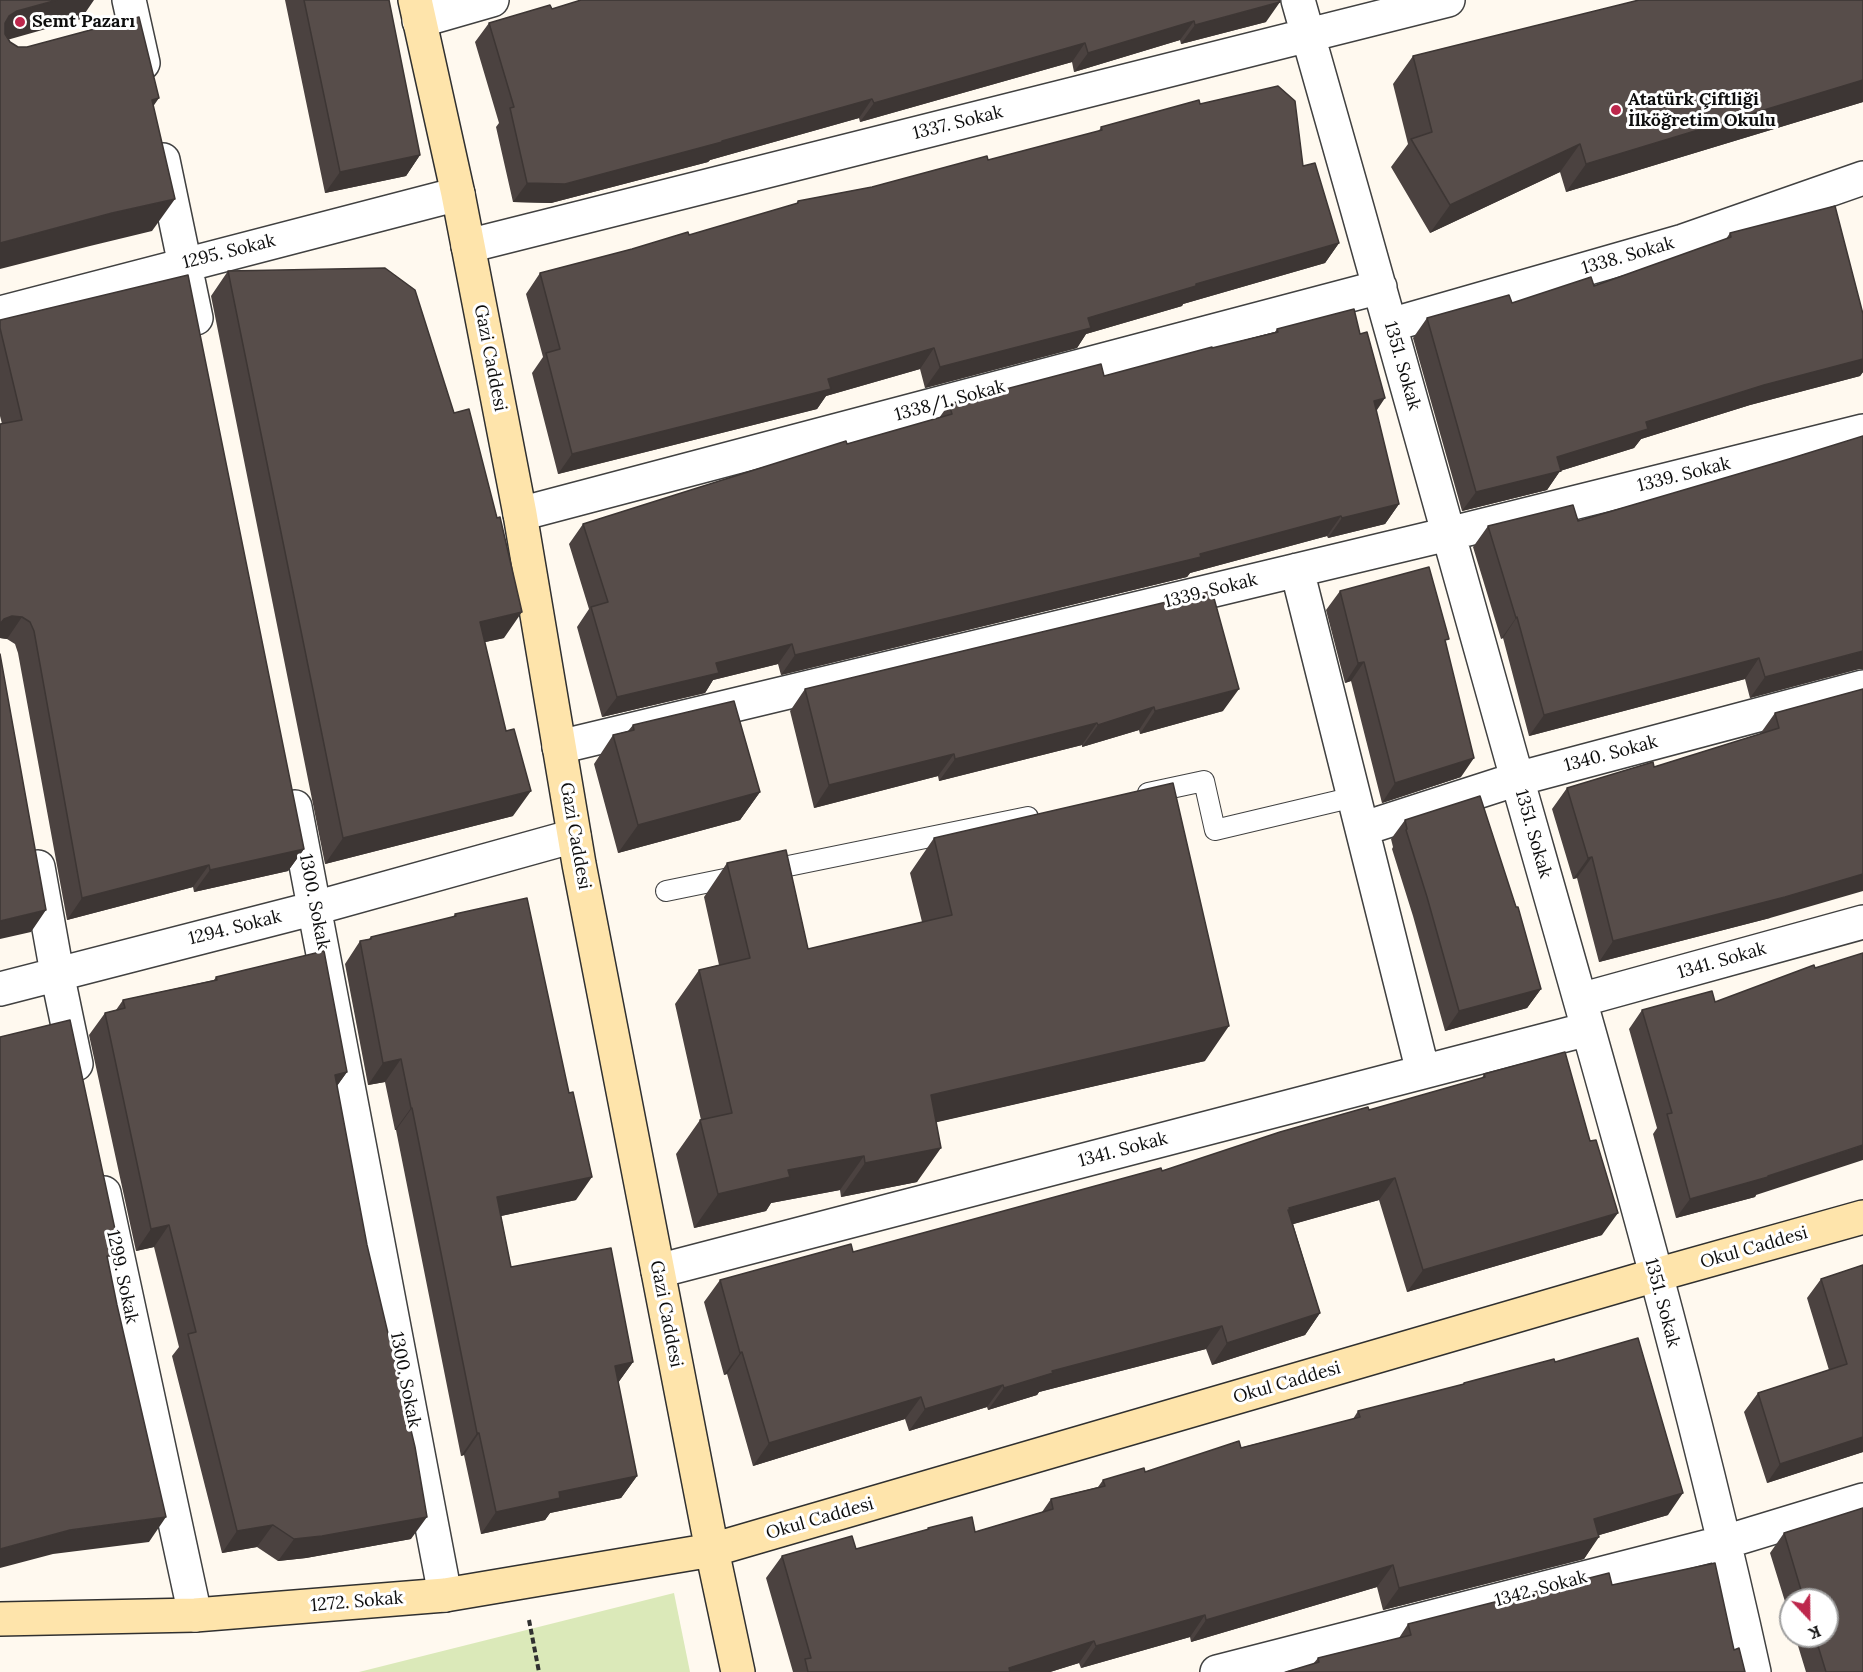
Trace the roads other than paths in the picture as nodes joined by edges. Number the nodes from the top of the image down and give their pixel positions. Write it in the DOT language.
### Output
graph roads {
  1 [pos="492,0"];
  2 [pos="1298,0"];
  3 [pos="1448,0"];
  4 [pos="417,10"];
  5 [pos="132,12"];
  6 [pos="101,33"];
  7 [pos="1308,34"];
  8 [pos="149,92"];
  9 [pos="156,127"];
  10 [pos="1863,178"];
  11 [pos="458,194"];
  12 [pos="468,246"];
  13 [pos="185,264"];
  14 [pos="1380,287"];
  15 [pos="0,313"];
  16 [pos="1390,325"];
  17 [pos="202,345"];
  18 [pos="1863,431"];
  19 [pos="520,514"];
  20 [pos="1448,534"];
  21 [pos="1297,570"];
  22 [pos="1863,687"];
  23 [pos="559,747"];
  24 [pos="289,779"];
  25 [pos="1517,779"];
  26 [pos="1134,796"];
  27 [pos="1354,797"];
  28 [pos="1052,812"];
  29 [pos="1362,829"];
  30 [pos="574,836"];
  31 [pos="34,844"];
  32 [pos="666,891"];
  33 [pos="315,908"];
  34 [pos="1863,922"];
  35 [pos="57,974"];
  36 [pos="0,988"];
  37 [pos="1584,1015"];
  38 [pos="1423,1072"];
  39 [pos="82,1090"];
  40 [pos="97,1160"];
  41 [pos="1863,1217"];
  42 [pos="658,1271"];
  43 [pos="1656,1275"];
  44 [pos="1863,1500"];
  45 [pos="1725,1542"];
  46 [pos="712,1550"];
  47 [pos="445,1595"];
  48 [pos="195,1615"];
  49 [pos="0,1619"];
  50 [pos="1279,1664"];
  51 [pos="738,1672"];
  52 [pos="1217,1672"];
  53 [pos="1754,1672"];
  1 -- 4 [label="street"];
  2 -- 7 [label="street, 1351. Sokak"];
  3 -- 7 [label="street, 1337. Sokak"];
  4 -- 11 [label="main road, Gazi Caddesi"];
  5 -- 6 [label="street"];
  5 -- 8 [label="street"];
  7 -- 12 [label="street, 1337. Sokak"];
  7 -- 14 [label="street, 1351. Sokak"];
  9 -- 13 [label="street"];
  10 -- 16 [label="street, 1338. Sokak"];
  11 -- 12 [label="main road, Gazi Caddesi"];
  11 -- 13 [label="street, 1295. Sokak"];
  12 -- 19 [label="main road, Gazi Caddesi"];
  13 -- 15 [label="street, 1295. Sokak"];
  13 -- 17 [label="street"];
  14 -- 16 [label="street, 1351. Sokak"];
  14 -- 19 [label="street, 1338/1. Sokak"];
  16 -- 20 [label="street, 1351. Sokak"];
  18 -- 20 [label="street, 1339. Sokak"];
  19 -- 23 [label="main road, Gazi Caddesi"];
  20 -- 21 [label="street, 1339. Sokak"];
  20 -- 25 [label="street, 1351. Sokak"];
  21 -- 23 [label="street, 1339. Sokak"];
  21 -- 27 [label="street"];
  22 -- 25 [label="street, 1340. Sokak"];
  23 -- 30 [label="main road, Gazi Caddesi"];
  24 -- 33 [label="street, 1300. Sokak"];
  25 -- 29 [label="street, 1340. Sokak"];
  25 -- 37 [label="street, 1351. Sokak"];
  26 -- 27 [label="lane"];
  27 -- 29 [label="street"];
  28 -- 32 [label="lane"];
  29 -- 38 [label="street"];
  30 -- 33 [label="street, 1294. Sokak"];
  30 -- 42 [label="main road, Gazi Caddesi"];
  31 -- 35 [label="street"];
  33 -- 35 [label="street, 1294. Sokak"];
  33 -- 47 [label="street, 1300. Sokak"];
  34 -- 37 [label="street, 1341. Sokak"];
  35 -- 36 [label="street, 1294. Sokak"];
  35 -- 39 [label="street"];
  37 -- 38 [label="street, 1341. Sokak"];
  37 -- 43 [label="street, 1351. Sokak"];
  38 -- 42 [label="street, 1341. Sokak"];
  40 -- 48 [label="street, 1299. Sokak"];
  41 -- 43 [label="main road, Okul Caddesi"];
  42 -- 46 [label="main road, Gazi Caddesi"];
  43 -- 45 [label="street, 1351. Sokak"];
  43 -- 46 [label="main road, Okul Caddesi"];
  44 -- 45 [label="street, 1342. Sokak"];
  45 -- 50 [label="street, 1342. Sokak"];
  45 -- 53 [label="street, 1351. Sokak"];
  46 -- 47 [label="main road, 1272. Sokak"];
  46 -- 51 [label="main road, Gazi Caddesi"];
  47 -- 48 [label="main road, 1272. Sokak"];
  48 -- 49 [label="main road, 1272. Sokak"];
  50 -- 52 [label="street, 1342. Sokak"];
}
